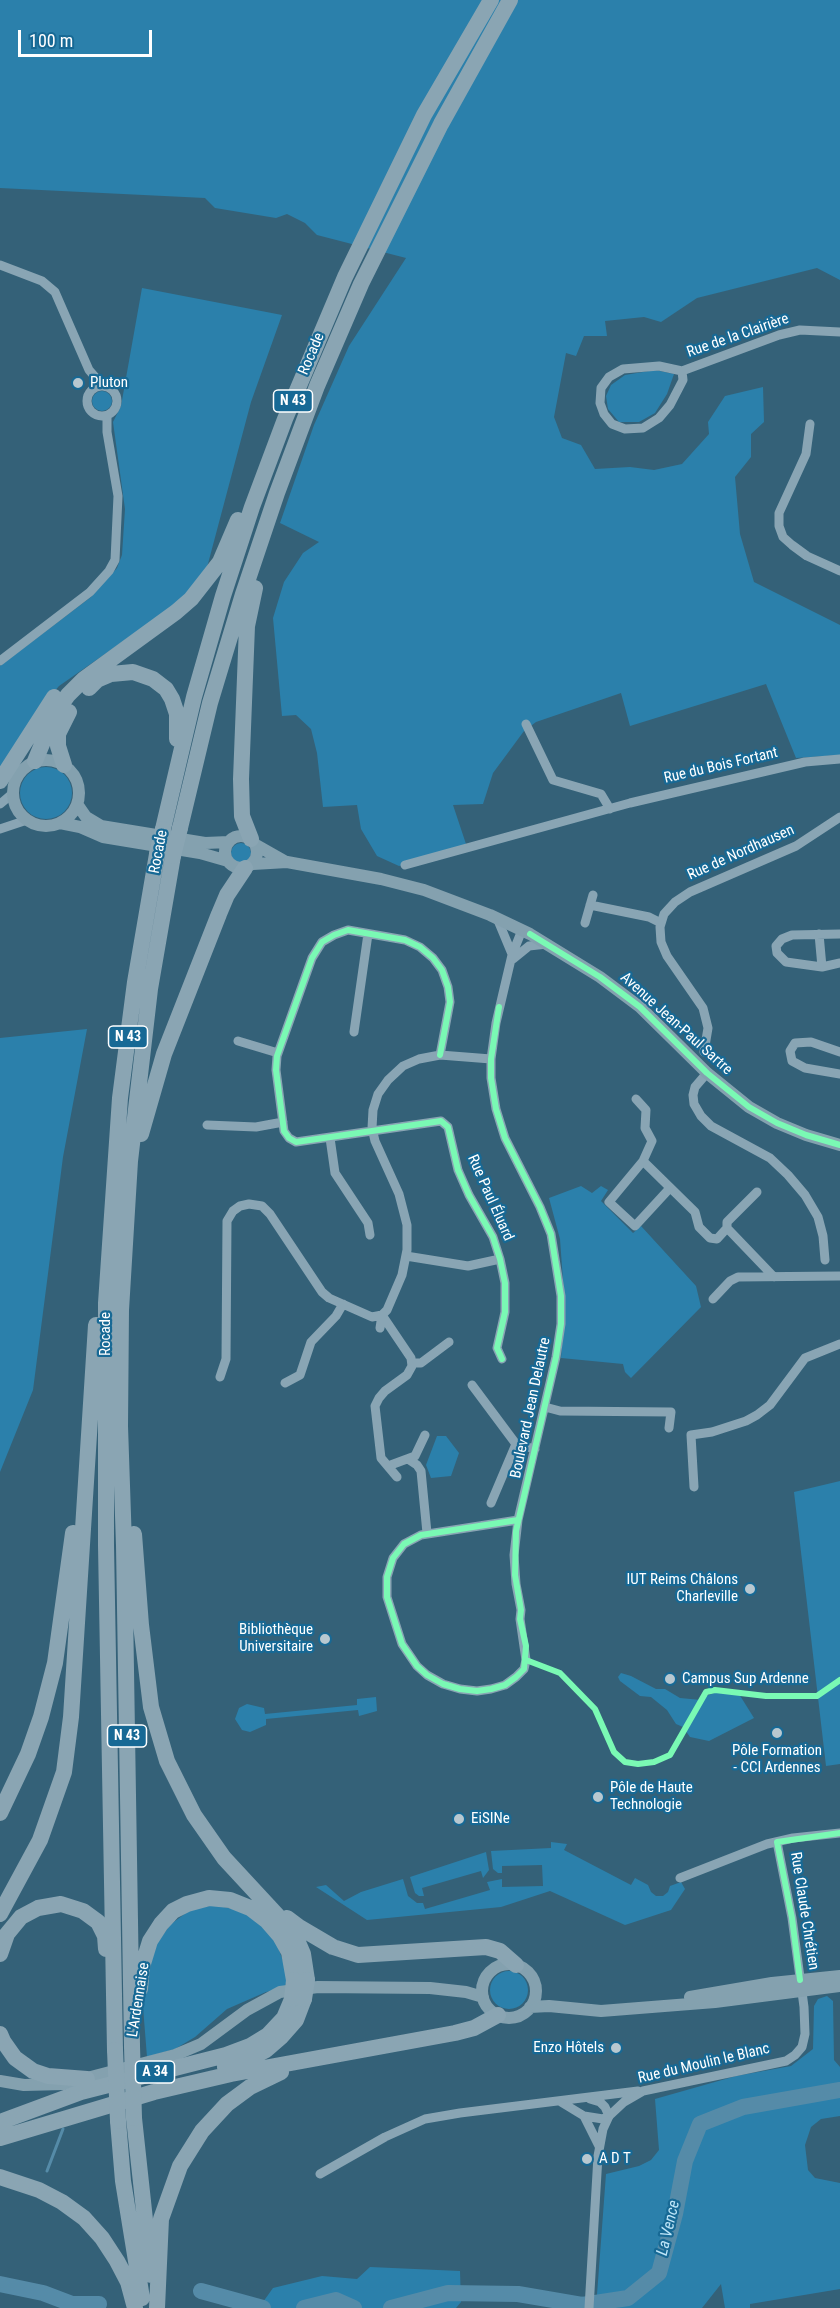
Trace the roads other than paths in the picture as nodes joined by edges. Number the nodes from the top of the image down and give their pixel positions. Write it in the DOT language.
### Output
graph roads {
  1 [pos="490,0"];
  2 [pos="510,0"];
  3 [pos="0,265"];
  4 [pos="840,332"];
  5 [pos="89,370"];
  6 [pos="682,372"];
  7 [pos="103,386"];
  8 [pos="91,391"];
  9 [pos="107,416"];
  10 [pos="285,419"];
  11 [pos="810,424"];
  12 [pos="277,492"];
  13 [pos="840,571"];
  14 [pos="111,659"];
  15 [pos="0,661"];
  16 [pos="526,724"];
  17 [pos="840,759"];
  18 [pos="35,761"];
  19 [pos="64,765"];
  20 [pos="0,780"];
  21 [pos="12,794"];
  22 [pos="0,804"];
  23 [pos="77,804"];
  24 [pos="610,809"];
  25 [pos="840,817"];
  26 [pos="27,820"];
  27 [pos="60,823"];
  28 [pos="171,828"];
  29 [pos="0,829"];
  30 [pos="229,842"];
  31 [pos="254,842"];
  32 [pos="165,855"];
  33 [pos="228,861"];
  34 [pos="287,862"];
  35 [pos="405,865"];
  36 [pos="249,866"];
  37 [pos="497,918"];
  38 [pos="585,923"];
  39 [pos="661,923"];
  40 [pos="522,930"];
  41 [pos="369,934"];
  42 [pos="819,934"];
  43 [pos="840,934"];
  44 [pos="547,944"];
  45 [pos="512,958"];
  46 [pos="840,963"];
  47 [pos="822,967"];
  48 [pos="354,1032"];
  49 [pos="238,1041"];
  50 [pos="704,1052"];
  51 [pos="840,1052"];
  52 [pos="278,1053"];
  53 [pos="440,1055"];
  54 [pos="491,1059"];
  55 [pos="707,1073"];
  56 [pos="840,1074"];
  57 [pos="636,1099"];
  58 [pos="283,1122"];
  59 [pos="207,1125"];
  60 [pos="373,1132"];
  61 [pos="330,1138"];
  62 [pos="840,1145"];
  63 [pos="643,1161"];
  64 [pos="670,1188"];
  65 [pos="757,1192"];
  66 [pos="127,1197"];
  67 [pos="110,1220"];
  68 [pos="727,1228"];
  69 [pos="370,1235"];
  70 [pos="406,1256"];
  71 [pos="500,1259"];
  72 [pos="825,1260"];
  73 [pos="774,1276"];
  74 [pos="840,1276"];
  75 [pos="713,1299"];
  76 [pos="343,1304"];
  77 [pos="382,1315"];
  78 [pos="380,1328"];
  79 [pos="449,1342"];
  80 [pos="840,1344"];
  81 [pos="95,1347"];
  82 [pos="502,1359"];
  83 [pos="412,1363"];
  84 [pos="220,1377"];
  85 [pos="285,1383"];
  86 [pos="472,1385"];
  87 [pos="545,1407"];
  88 [pos="120,1426"];
  89 [pos="669,1428"];
  90 [pos="425,1435"];
  91 [pos="516,1444"];
  92 [pos="535,1449"];
  93 [pos="408,1459"];
  94 [pos="388,1466"];
  95 [pos="397,1477"];
  96 [pos="694,1487"];
  97 [pos="491,1503"];
  98 [pos="518,1520"];
  99 [pos="427,1533"];
  100 [pos="0,1814"];
  101 [pos="840,1833"];
  102 [pos="777,1842"];
  103 [pos="680,1878"];
  104 [pos="259,1894"];
  105 [pos="0,1914"];
  106 [pos="0,1954"];
  107 [pos="516,1965"];
  108 [pos="840,1976"];
  109 [pos="485,1978"];
  110 [pos="301,1980"];
  111 [pos="535,1985"];
  112 [pos="801,1986"];
  113 [pos="840,1986"];
  114 [pos="445,1989"];
  115 [pos="483,1997"];
  116 [pos="298,1999"];
  117 [pos="115,2003"];
  118 [pos="563,2006"];
  119 [pos="530,2007"];
  120 [pos="498,2015"];
  121 [pos="0,2034"];
  122 [pos="123,2048"];
  123 [pos="334,2054"];
  124 [pos="87,2079"];
  125 [pos="1,2080"];
  126 [pos="643,2091"];
  127 [pos="589,2098"];
  128 [pos="561,2102"];
  129 [pos="584,2116"];
  130 [pos="609,2116"];
  131 [pos="126,2119"];
  132 [pos="0,2122"];
  133 [pos="0,2132"];
  134 [pos="0,2138"];
  135 [pos="600,2147"];
  136 [pos="320,2174"];
  137 [pos="0,2177"];
  138 [pos="590,2304"];
  139 [pos="135,2308"];
  140 [pos="143,2308"];
  141 [pos="157,2308"];
  1 -- 10 [label="highway, Rocade / N 43"];
  2 -- 12 [label="highway, N 43"];
  3 -- 5 [label="street"];
  4 -- 6 [label="street, Rue de la Clairière"];
  5 -- 7 [label="street"];
  5 -- 8 [label="street"];
  6 -- 6 [label="street, Rue de la Clairière"];
  7 -- 8 [label="street"];
  7 -- 9 [label="street"];
  8 -- 9 [label="street"];
  9 -- 15 [label="street"];
  10 -- 14 [label="highway"];
  10 -- 28 [label="highway, Rocade / N 43"];
  11 -- 13 [label="street"];
  12 -- 28 [label="highway, N 43"];
  12 -- 31 [label="highway"];
  14 -- 18 [label="highway"];
  14 -- 20 [label="highway"];
  16 -- 24 [label="street"];
  17 -- 24 [label="street, Rue du Bois Fortant"];
  18 -- 19 [label="street"];
  18 -- 21 [label="street"];
  19 -- 23 [label="street"];
  19 -- 28 [label="highway"];
  21 -- 22 [label="street"];
  21 -- 26 [label="street"];
  23 -- 27 [label="street"];
  23 -- 30 [label="street"];
  24 -- 35 [label="street, Rue du Bois Fortant"];
  25 -- 39 [label="street, Rue de Nordhausen"];
  26 -- 27 [label="street"];
  26 -- 29 [label="street"];
  27 -- 33 [label="street"];
  28 -- 32 [label="highway, N 43, bridge"];
  30 -- 31 [label="street"];
  30 -- 33 [label="street"];
  31 -- 34 [label="street, Avenue Jean-Paul Sartre"];
  31 -- 36 [label="street"];
  32 -- 66 [label="highway, N 43"];
  32 -- 67 [label="highway, Rocade / N 43"];
  33 -- 36 [label="street"];
  34 -- 36 [label="street, Avenue Jean-Paul Sartre"];
  34 -- 37 [label="street, Avenue Jean-Paul Sartre"];
  36 -- 66 [label="highway"];
  37 -- 40 [label="street, Avenue Jean-Paul Sartre"];
  37 -- 45 [label="street"];
  38 -- 39 [label="street"];
  39 -- 50 [label="street"];
  40 -- 44 [label="street, Avenue Jean-Paul Sartre"];
  40 -- 45 [label="street, Boulevard Jean Delautre"];
  41 -- 48 [label="street"];
  41 -- 52 [label="street"];
  41 -- 53 [label="street"];
  42 -- 43 [label="street"];
  42 -- 47 [label="street"];
  42 -- 47 [label="street"];
  44 -- 45 [label="street"];
  44 -- 55 [label="street, Avenue Jean-Paul Sartre"];
  45 -- 54 [label="street, Boulevard Jean Delautre"];
  46 -- 47 [label="street"];
  49 -- 52 [label="street"];
  51 -- 56 [label="street"];
  52 -- 58 [label="street"];
  53 -- 54 [label="street"];
  53 -- 60 [label="street"];
  54 -- 87 [label="street, Boulevard Jean Delautre"];
  55 -- 62 [label="street, Avenue Jean-Paul Sartre"];
  55 -- 72 [label="street"];
  57 -- 63 [label="street"];
  58 -- 59 [label="street"];
  58 -- 61 [label="street"];
  60 -- 61 [label="street"];
  60 -- 70 [label="street"];
  60 -- 71 [label="street, Rue Paul Éluard"];
  61 -- 69 [label="street"];
  63 -- 64 [label="street"];
  63 -- 64 [label="street"];
  64 -- 68 [label="street"];
  65 -- 68 [label="street"];
  66 -- 88 [label="highway, N 43"];
  67 -- 81 [label="highway"];
  67 -- 117 [label="highway, Rocade / N 43"];
  68 -- 73 [label="street"];
  70 -- 71 [label="street"];
  70 -- 77 [label="street"];
  71 -- 82 [label="street, Rue Paul Éluard"];
  73 -- 74 [label="street"];
  73 -- 75 [label="street"];
  76 -- 77 [label="street"];
  76 -- 84 [label="street"];
  76 -- 85 [label="street"];
  77 -- 78 [label="street"];
  77 -- 83 [label="street"];
  79 -- 83 [label="street"];
  80 -- 96 [label="street"];
  81 -- 100 [label="highway"];
  81 -- 105 [label="highway"];
  83 -- 94 [label="street"];
  86 -- 91 [label="street"];
  87 -- 89 [label="street"];
  87 -- 92 [label="street, Boulevard Jean Delautre"];
  88 -- 104 [label="highway, N 43"];
  88 -- 122 [label="highway, N 43"];
  90 -- 93 [label="street"];
  91 -- 92 [label="street"];
  91 -- 97 [label="street"];
  92 -- 98 [label="street, Boulevard Jean Delautre"];
  93 -- 94 [label="street"];
  93 -- 99 [label="street"];
  94 -- 95 [label="street"];
  98 -- 99 [label="street"];
  98 -- 99 [label="street, Boulevard Jean Delautre"];
  101 -- 102 [label="street"];
  102 -- 103 [label="street, Rue Claude Chrétien"];
  102 -- 112 [label="street, Rue Claude Chrétien"];
  104 -- 107 [label="highway"];
  104 -- 110 [label="highway"];
  106 -- 117 [label="highway"];
  107 -- 109 [label="street"];
  107 -- 111 [label="street"];
  108 -- 112 [label="street"];
  109 -- 114 [label="street"];
  109 -- 115 [label="street"];
  110 -- 116 [label="highway, bridge"];
  110 -- 122 [label="highway, L'Ardennaise / A 34"];
  111 -- 118 [label="street"];
  111 -- 119 [label="street"];
  112 -- 113 [label="street"];
  112 -- 118 [label="street"];
  112 -- 126 [label="street, Rue du Moulin le Blanc"];
  114 -- 115 [label="street"];
  114 -- 124 [label="street"];
  115 -- 120 [label="street"];
  116 -- 132 [label="highway, A 34"];
  116 -- 133 [label="highway"];
  117 -- 122 [label="highway, L'Ardennaise / A 34"];
  118 -- 119 [label="street"];
  119 -- 120 [label="street"];
  120 -- 123 [label="highway"];
  121 -- 124 [label="highway"];
  122 -- 131 [label="highway, L'Ardennaise / A 34, bridge"];
  123 -- 134 [label="highway"];
  123 -- 141 [label="highway"];
  124 -- 125 [label="street"];
  126 -- 127 [label="street"];
  126 -- 130 [label="street, Rue du Moulin le Blanc"];
  127 -- 128 [label="street"];
  127 -- 130 [label="street"];
  128 -- 129 [label="street"];
  128 -- 136 [label="street"];
  129 -- 130 [label="street"];
  129 -- 135 [label="street"];
  130 -- 135 [label="street"];
  131 -- 140 [label="highway, L'Ardennaise / A 34"];
  131 -- 141 [label="highway, L'Ardennaise / A 34"];
  135 -- 138 [label="street"];
  137 -- 139 [label="highway"];
}
